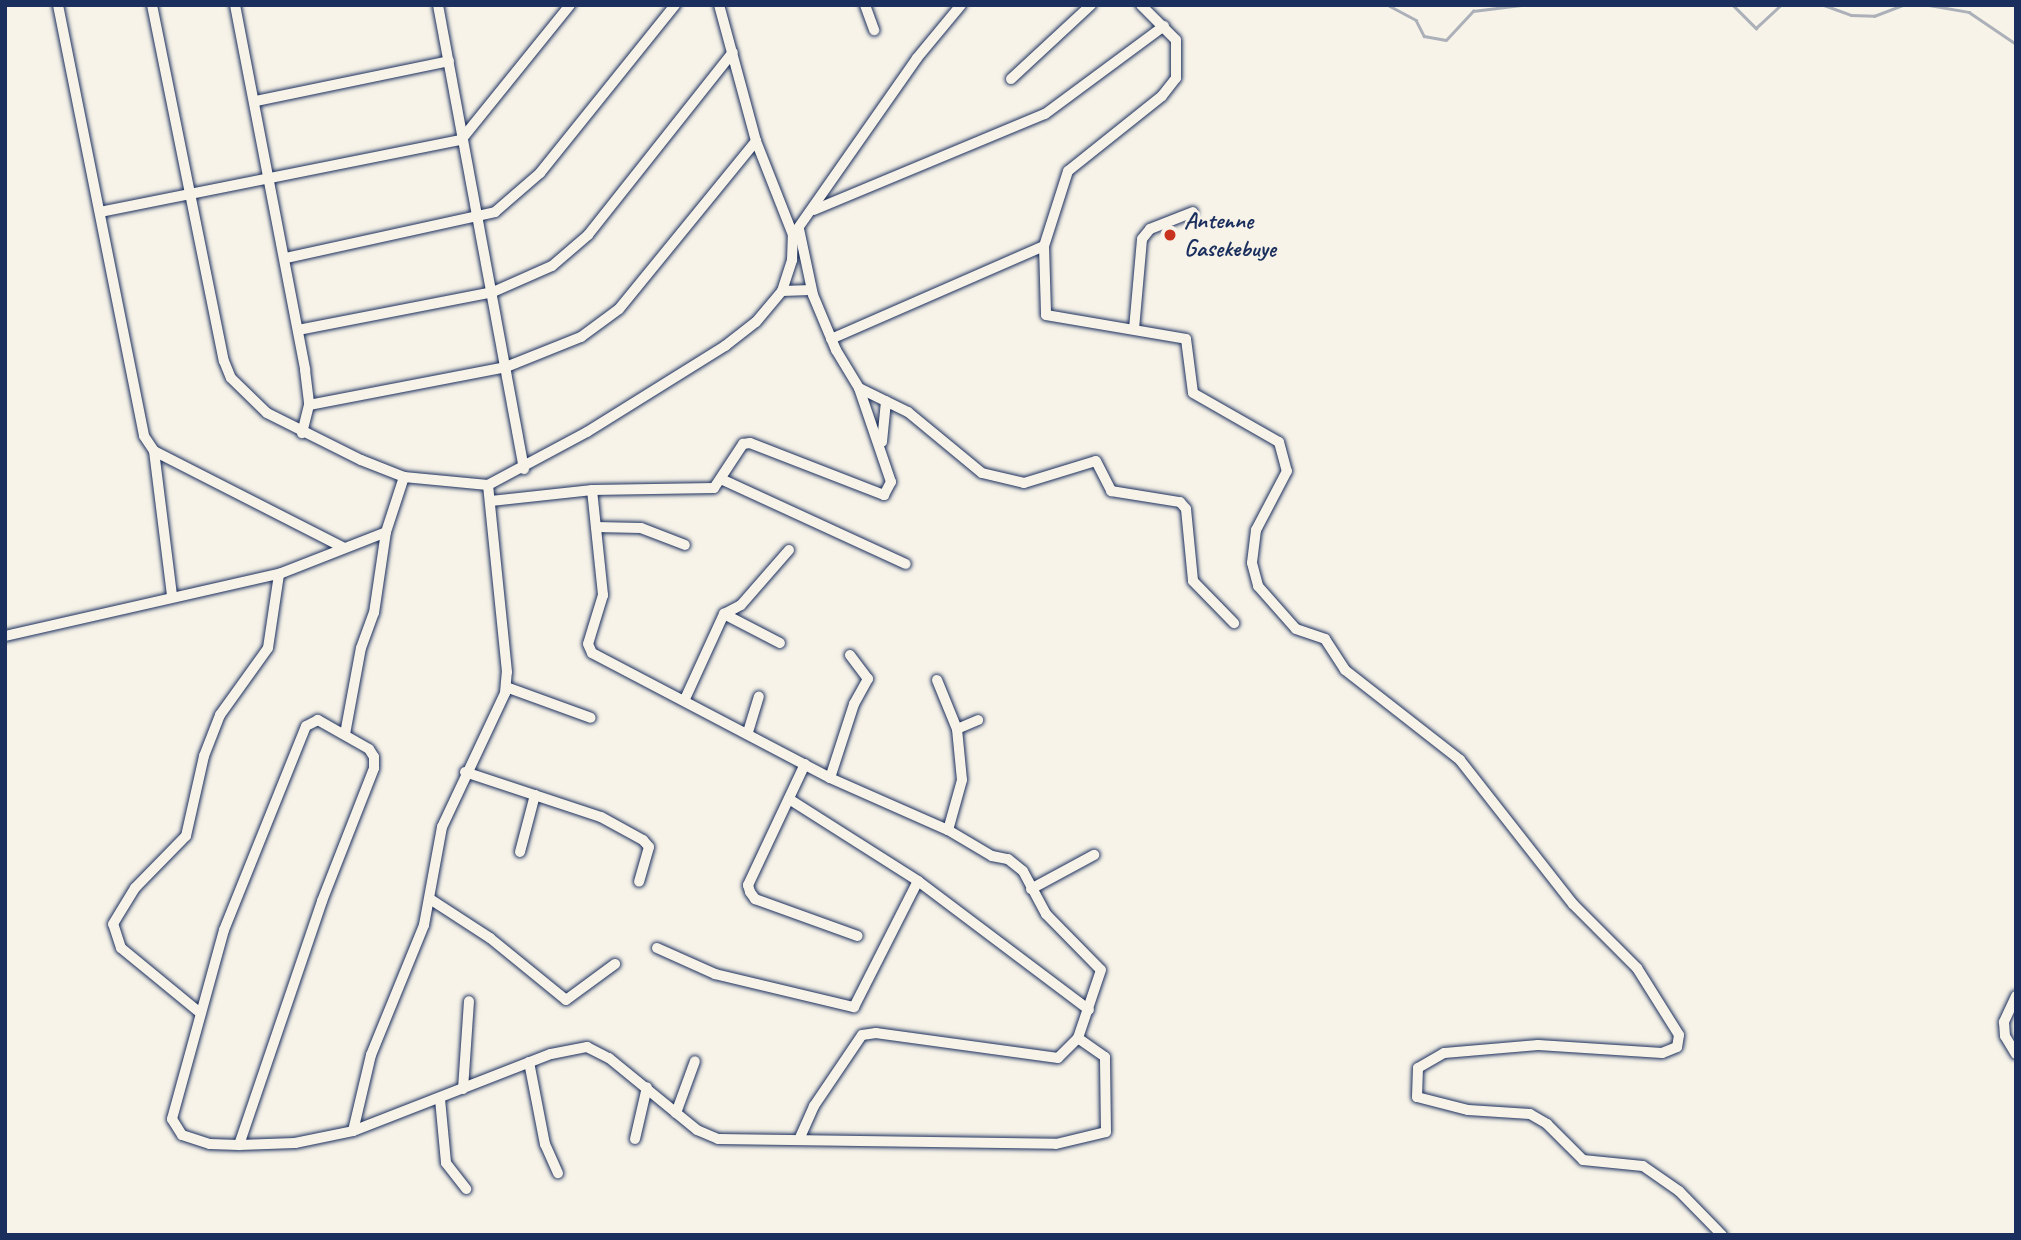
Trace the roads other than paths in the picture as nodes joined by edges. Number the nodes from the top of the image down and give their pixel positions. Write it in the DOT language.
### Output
graph roads {
  1 [pos="58,5"];
  2 [pos="152,5"];
  3 [pos="235,5"];
  4 [pos="439,5"];
  5 [pos="570,5"];
  6 [pos="675,5"];
  7 [pos="719,5"];
  8 [pos="865,5"];
  9 [pos="961,5"];
  10 [pos="1091,5"];
  11 [pos="1141,5"];
  12 [pos="1164,26"];
  13 [pos="874,30"];
  14 [pos="733,52"];
  15 [pos="449,61"];
  16 [pos="1011,79"];
  17 [pos="256,101"];
  18 [pos="461,140"];
  19 [pos="756,141"];
  20 [pos="271,178"];
  21 [pos="191,194"];
  22 [pos="814,210"];
  23 [pos="100,212"];
  24 [pos="1193,212"];
  25 [pos="477,217"];
  26 [pos="796,231"];
  27 [pos="1044,246"];
  28 [pos="286,257"];
  29 [pos="808,277"];
  30 [pos="788,278"];
  31 [pos="811,290"];
  32 [pos="782,291"];
  33 [pos="493,292"];
  34 [pos="1134,329"];
  35 [pos="298,330"];
  36 [pos="831,339"];
  37 [pos="506,368"];
  38 [pos="859,388"];
  39 [pos="886,401"];
  40 [pos="309,405"];
  41 [pos="302,433"];
  42 [pos="882,447"];
  43 [pos="154,451"];
  44 [pos="524,469"];
  45 [pos="404,477"];
  46 [pos="723,480"];
  47 [pos="488,485"];
  48 [pos="592,490"];
  49 [pos="491,501"];
  50 [pos="596,527"];
  51 [pos="386,532"];
  52 [pos="685,545"];
  53 [pos="344,548"];
  54 [pos="789,550"];
  55 [pos="906,564"];
  56 [pos="279,574"];
  57 [pos="173,595"];
  58 [pos="724,614"];
  59 [pos="1234,623"];
  60 [pos="5,636"];
  61 [pos="780,643"];
  62 [pos="850,655"];
  63 [pos="937,680"];
  64 [pos="506,687"];
  65 [pos="759,697"];
  66 [pos="685,699"];
  67 [pos="591,718"];
  68 [pos="978,720"];
  69 [pos="957,729"];
  70 [pos="748,732"];
  71 [pos="345,734"];
  72 [pos="805,764"];
  73 [pos="465,772"];
  74 [pos="830,778"];
  75 [pos="535,795"];
  76 [pos="789,800"];
  77 [pos="948,830"];
  78 [pos="520,852"];
  79 [pos="1094,855"];
  80 [pos="918,880"];
  81 [pos="639,881"];
  82 [pos="1031,889"];
  83 [pos="430,900"];
  84 [pos="859,936"];
  85 [pos="657,947"];
  86 [pos="615,964"];
  87 [pos="2016,996"];
  88 [pos="469,1001"];
  89 [pos="1089,1010"];
  90 [pos="199,1012"];
  91 [pos="1078,1038"];
  92 [pos="2016,1054"];
  93 [pos="695,1061"];
  94 [pos="529,1062"];
  95 [pos="647,1087"];
  96 [pos="463,1089"];
  97 [pos="440,1099"];
  98 [pos="676,1113"];
  99 [pos="352,1131"];
  100 [pos="800,1138"];
  101 [pos="635,1139"];
  102 [pos="239,1145"];
  103 [pos="558,1173"];
  104 [pos="466,1189"];
  105 [pos="1722,1235"];
  1 -- 23 [label="street"];
  2 -- 21 [label="street"];
  3 -- 17 [label="street"];
  4 -- 15 [label="street"];
  5 -- 18 [label="street"];
  6 -- 25 [label="street"];
  7 -- 14 [label="street"];
  8 -- 13 [label="street"];
  9 -- 22 [label="street"];
  10 -- 16 [label="street"];
  11 -- 12 [label="street"];
  12 -- 22 [label="street"];
  12 -- 27 [label="street"];
  14 -- 19 [label="street"];
  14 -- 33 [label="street"];
  15 -- 17 [label="street"];
  15 -- 18 [label="street"];
  17 -- 20 [label="street"];
  18 -- 20 [label="street"];
  18 -- 25 [label="street"];
  19 -- 26 [label="street"];
  19 -- 37 [label="street"];
  20 -- 21 [label="street"];
  20 -- 28 [label="street"];
  21 -- 23 [label="street"];
  21 -- 41 [label="street"];
  22 -- 26 [label="street"];
  23 -- 43 [label="street"];
  24 -- 34 [label="street"];
  25 -- 28 [label="street"];
  25 -- 33 [label="street"];
  26 -- 29 [label="street"];
  26 -- 30 [label="street"];
  27 -- 34 [label="street"];
  27 -- 36 [label="street"];
  28 -- 35 [label="street"];
  29 -- 30 [label="street"];
  29 -- 31 [label="street"];
  30 -- 32 [label="street"];
  31 -- 32 [label="street"];
  31 -- 36 [label="street"];
  32 -- 44 [label="street"];
  33 -- 35 [label="street"];
  33 -- 37 [label="street"];
  34 -- 105 [label="street"];
  35 -- 40 [label="street"];
  36 -- 38 [label="street"];
  37 -- 40 [label="street"];
  37 -- 44 [label="street"];
  38 -- 39 [label="street"];
  38 -- 42 [label="street"];
  39 -- 42 [label="street"];
  39 -- 59 [label="street"];
  40 -- 41 [label="street"];
  41 -- 45 [label="street"];
  42 -- 46 [label="street"];
  43 -- 53 [label="street"];
  43 -- 57 [label="street"];
  44 -- 47 [label="street"];
  45 -- 47 [label="street"];
  45 -- 51 [label="street"];
  46 -- 48 [label="street"];
  46 -- 55 [label="street"];
  47 -- 49 [label="street"];
  48 -- 49 [label="street"];
  48 -- 50 [label="street"];
  49 -- 64 [label="street"];
  50 -- 52 [label="street"];
  50 -- 66 [label="street"];
  51 -- 53 [label="street"];
  51 -- 71 [label="street"];
  53 -- 56 [label="street"];
  54 -- 58 [label="street"];
  56 -- 57 [label="street"];
  56 -- 90 [label="street"];
  57 -- 60 [label="street"];
  58 -- 61 [label="street"];
  58 -- 66 [label="street"];
  62 -- 74 [label="street"];
  63 -- 69 [label="street"];
  64 -- 67 [label="street"];
  64 -- 73 [label="street"];
  65 -- 70 [label="street"];
  66 -- 70 [label="street"];
  68 -- 69 [label="street"];
  69 -- 77 [label="street"];
  70 -- 72 [label="street"];
  71 -- 90 [label="street"];
  71 -- 102 [label="street"];
  72 -- 74 [label="street"];
  72 -- 76 [label="street"];
  73 -- 75 [label="street"];
  73 -- 83 [label="street"];
  74 -- 77 [label="street"];
  75 -- 78 [label="street"];
  75 -- 81 [label="street"];
  76 -- 80 [label="street"];
  76 -- 84 [label="street"];
  77 -- 82 [label="street"];
  79 -- 82 [label="street"];
  80 -- 85 [label="street"];
  80 -- 89 [label="street"];
  82 -- 89 [label="street"];
  83 -- 86 [label="street"];
  83 -- 99 [label="street"];
  87 -- 92 [label="street"];
  88 -- 96 [label="street"];
  89 -- 91 [label="street"];
  90 -- 102 [label="street"];
  91 -- 100 [label="street"];
  91 -- 100 [label="street"];
  93 -- 98 [label="street"];
  94 -- 95 [label="street"];
  94 -- 96 [label="street"];
  94 -- 103 [label="street"];
  95 -- 98 [label="street"];
  95 -- 101 [label="street"];
  96 -- 97 [label="street"];
  97 -- 99 [label="street"];
  97 -- 104 [label="street"];
  98 -- 100 [label="street"];
  99 -- 102 [label="street"];
}
